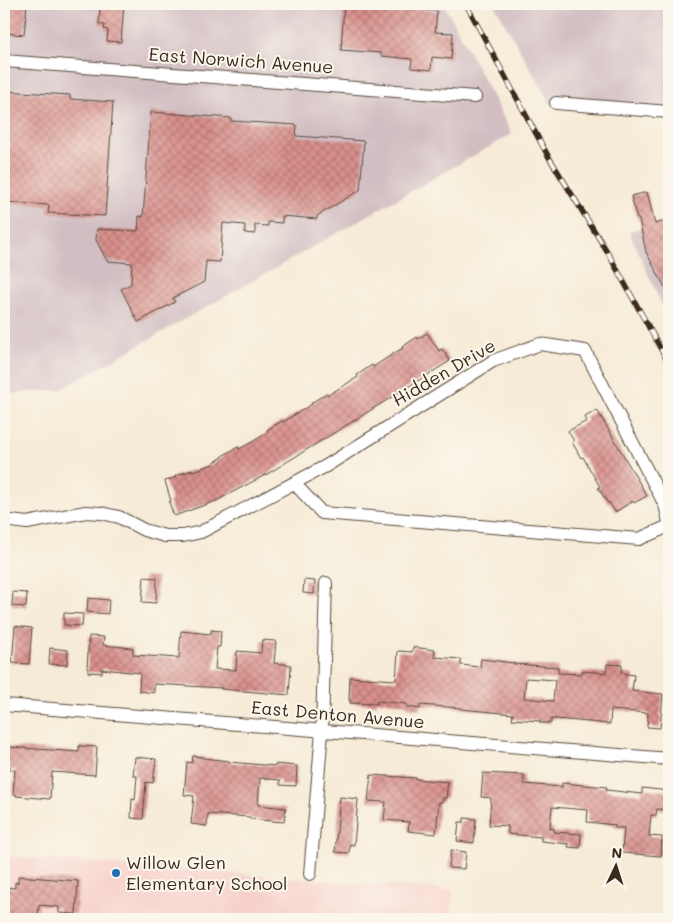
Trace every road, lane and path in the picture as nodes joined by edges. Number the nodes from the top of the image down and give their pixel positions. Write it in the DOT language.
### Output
graph roads {
  1 [pos="4,61"];
  2 [pos="475,96"];
  3 [pos="556,103"];
  4 [pos="669,112"];
  5 [pos="294,483"];
  6 [pos="4,520"];
  7 [pos="669,524"];
  8 [pos="326,583"];
  9 [pos="4,705"];
  10 [pos="322,731"];
  11 [pos="669,759"];
  12 [pos="310,874"];
  1 -- 2 [label="street, East Norwich Avenue"];
  3 -- 4 [label="street"];
  5 -- 6 [label="street, Hidden Drive"];
  5 -- 7 [label="street, Hidden Drive"];
  5 -- 7 [label="street, Hidden Drive"];
  8 -- 10 [label="street"];
  9 -- 10 [label="street, East Denton Avenue"];
  10 -- 11 [label="street, East Denton Avenue"];
  10 -- 12 [label="street"];
}
